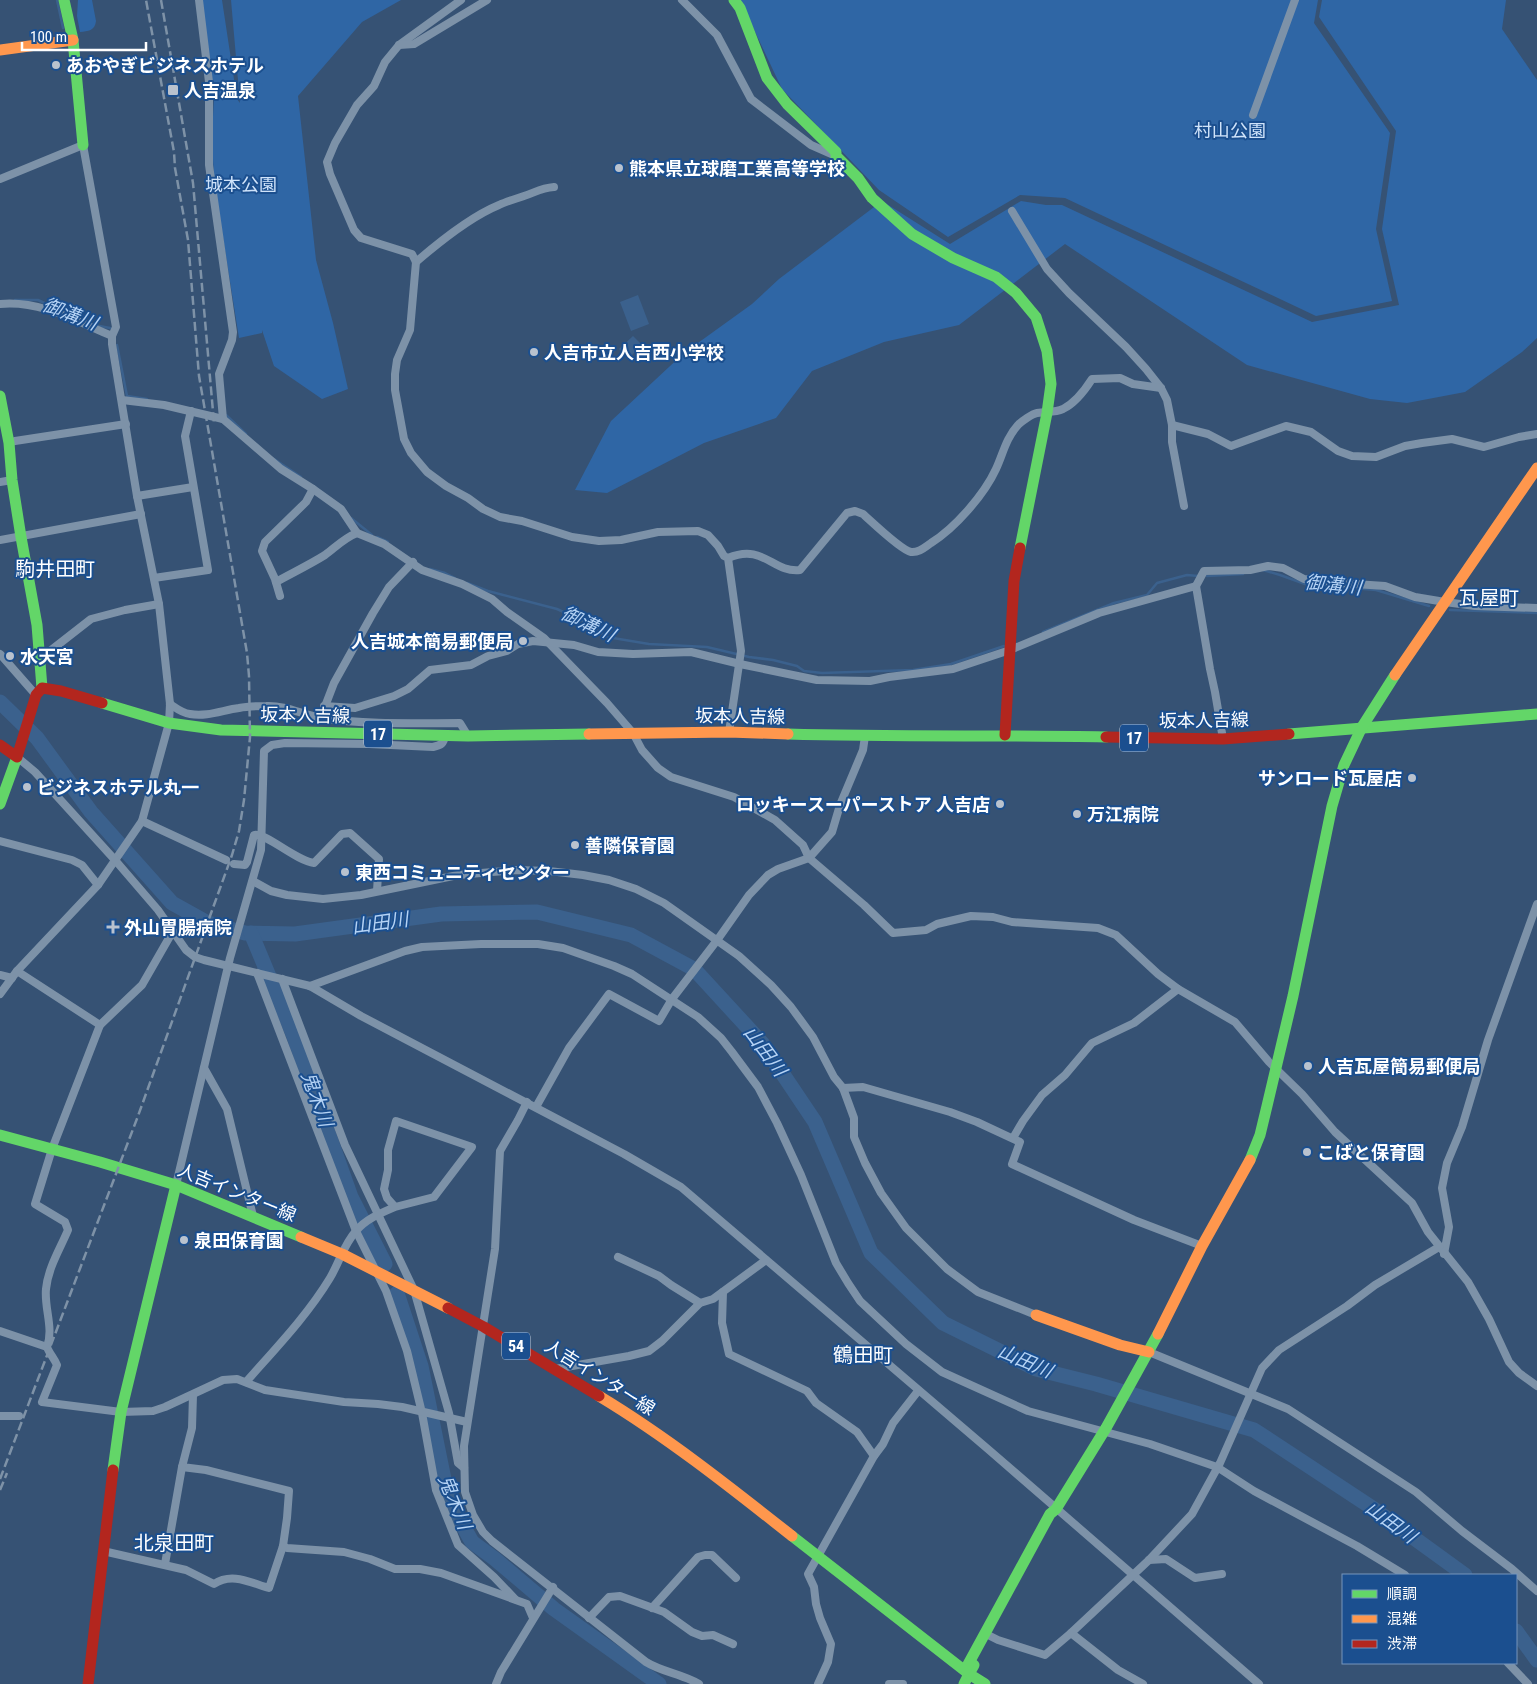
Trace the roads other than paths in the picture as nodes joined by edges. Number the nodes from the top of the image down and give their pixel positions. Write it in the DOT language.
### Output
graph roads {
  1 [pos="64,0"];
  2 [pos="199,0"];
  3 [pos="461,0"];
  4 [pos="487,0"];
  5 [pos="682,0"];
  6 [pos="734,0"];
  7 [pos="1295,0"];
  8 [pos="73,40"];
  9 [pos="398,45"];
  10 [pos="0,50"];
  11 [pos="1253,115"];
  12 [pos="83,145"];
  13 [pos="836,156"];
  14 [pos="0,180"];
  15 [pos="554,187"];
  16 [pos="1012,211"];
  17 [pos="416,262"];
  18 [pos="0,304"];
  19 [pos="112,336"];
  20 [pos="1161,388"];
  21 [pos="0,396"];
  22 [pos="122,400"];
  23 [pos="191,411"];
  24 [pos="1047,413"];
  25 [pos="223,419"];
  26 [pos="126,424"];
  27 [pos="1172,425"];
  28 [pos="1537,434"];
  29 [pos="8,444"];
  30 [pos="1537,468"];
  31 [pos="12,480"];
  32 [pos="0,482"];
  33 [pos="193,487"];
  34 [pos="313,489"];
  35 [pos="137,496"];
  36 [pos="1184,506"];
  37 [pos="141,514"];
  38 [pos="357,533"];
  39 [pos="21,537"];
  40 [pos="0,540"];
  41 [pos="728,558"];
  42 [pos="413,562"];
  43 [pos="154,578"];
  44 [pos="276,582"];
  45 [pos="1196,586"];
  46 [pos="280,596"];
  47 [pos="1445,602"];
  48 [pos="159,604"];
  49 [pos="1537,608"];
  50 [pos="548,643"];
  51 [pos="1010,650"];
  52 [pos="0,654"];
  53 [pos="41,658"];
  54 [pos="740,664"];
  55 [pos="39,691"];
  56 [pos="170,704"];
  57 [pos="324,706"];
  58 [pos="1537,714"];
  59 [pos="323,718"];
  60 [pos="169,723"];
  61 [pos="1362,727"];
  62 [pos="729,732"];
  63 [pos="633,733"];
  64 [pos="445,735"];
  65 [pos="1006,735"];
  66 [pos="468,736"];
  67 [pos="865,736"];
  68 [pos="1223,739"];
  69 [pos="0,745"];
  70 [pos="19,752"];
  71 [pos="0,804"];
  72 [pos="142,822"];
  73 [pos="262,835"];
  74 [pos="0,841"];
  75 [pos="809,858"];
  76 [pos="115,860"];
  77 [pos="98,884"];
  78 [pos="252,885"];
  79 [pos="377,891"];
  80 [pos="1537,904"];
  81 [pos="173,931"];
  82 [pos="718,939"];
  83 [pos="229,963"];
  84 [pos="257,973"];
  85 [pos="14,975"];
  86 [pos="0,976"];
  87 [pos="282,979"];
  88 [pos="310,986"];
  89 [pos="1178,989"];
  90 [pos="0,994"];
  91 [pos="672,999"];
  92 [pos="100,1025"];
  93 [pos="1275,1067"];
  94 [pos="204,1068"];
  95 [pos="843,1088"];
  96 [pos="527,1102"];
  97 [pos="536,1107"];
  98 [pos="0,1135"];
  99 [pos="1013,1138"];
  100 [pos="52,1149"];
  101 [pos="176,1185"];
  102 [pos="395,1208"];
  103 [pos="376,1214"];
  104 [pos="252,1216"];
  105 [pos="356,1231"];
  106 [pos="1202,1246"];
  107 [pos="1441,1251"];
  108 [pos="342,1254"];
  109 [pos="618,1257"];
  110 [pos="766,1260"];
  111 [pos="377,1271"];
  112 [pos="414,1290"];
  113 [pos="723,1292"];
  114 [pos="700,1303"];
  115 [pos="1036,1315"];
  116 [pos="484,1328"];
  117 [pos="0,1331"];
  118 [pos="47,1347"];
  119 [pos="1147,1355"];
  120 [pos="554,1369"];
  121 [pos="246,1382"];
  122 [pos="1537,1386"];
  123 [pos="918,1391"];
  124 [pos="193,1395"];
  125 [pos="1250,1396"];
  126 [pos="122,1412"];
  127 [pos="424,1413"];
  128 [pos="0,1416"];
  129 [pos="19,1416"];
  130 [pos="449,1418"];
  131 [pos="467,1422"];
  132 [pos="1104,1430"];
  133 [pos="874,1456"];
  134 [pos="1219,1465"];
  135 [pos="182,1467"];
  136 [pos="464,1468"];
  137 [pos="1056,1509"];
  138 [pos="283,1546"];
  139 [pos="103,1551"];
  140 [pos="818,1556"];
  141 [pos="1149,1560"];
  142 [pos="165,1564"];
  143 [pos="1222,1574"];
  144 [pos="1403,1574"];
  145 [pos="1132,1575"];
  146 [pos="736,1578"];
  147 [pos="553,1587"];
  148 [pos="1537,1591"];
  149 [pos="515,1599"];
  150 [pos="652,1608"];
  151 [pos="533,1618"];
  152 [pos="589,1618"];
  153 [pos="1071,1633"];
  154 [pos="990,1636"];
  155 [pos="733,1644"];
  156 [pos="1509,1664"];
  157 [pos="966,1676"];
  158 [pos="88,1684"];
  159 [pos="496,1684"];
  160 [pos="699,1684"];
  161 [pos="820,1684"];
  162 [pos="889,1684"];
  163 [pos="903,1684"];
  164 [pos="957,1684"];
  165 [pos="985,1684"];
  166 [pos="1142,1684"];
  167 [pos="1259,1684"];
  168 [pos="1528,1684"];
  1 -- 8 [label="street"];
  2 -- 25 [label="street"];
  3 -- 9 [label="street"];
  4 -- 9 [label="street"];
  5 -- 13 [label="street"];
  6 -- 13 [label="street"];
  7 -- 11 [label="street"];
  8 -- 10 [label="street"];
  8 -- 12 [label="street"];
  9 -- 17 [label="street"];
  12 -- 14 [label="street"];
  12 -- 19 [label="street"];
  13 -- 24 [label="street"];
  15 -- 17 [label="street"];
  16 -- 20 [label="street"];
  17 -- 41 [label="street"];
  18 -- 19 [label="street"];
  19 -- 22 [label="street"];
  20 -- 24 [label="street"];
  20 -- 27 [label="street"];
  21 -- 29 [label="street"];
  22 -- 23 [label="street"];
  22 -- 26 [label="street"];
  23 -- 25 [label="street"];
  23 -- 33 [label="street"];
  24 -- 41 [label="street"];
  24 -- 51 [label="street"];
  25 -- 34 [label="street"];
  26 -- 29 [label="street"];
  26 -- 35 [label="street"];
  27 -- 28 [label="street"];
  27 -- 36 [label="street"];
  29 -- 31 [label="street"];
  30 -- 47 [label="street"];
  31 -- 32 [label="street"];
  31 -- 39 [label="street"];
  33 -- 35 [label="street"];
  33 -- 43 [label="street"];
  34 -- 38 [label="street"];
  34 -- 44 [label="street"];
  35 -- 37 [label="street"];
  37 -- 39 [label="street"];
  37 -- 43 [label="street"];
  38 -- 42 [label="street"];
  38 -- 44 [label="street"];
  39 -- 40 [label="street"];
  39 -- 53 [label="street"];
  41 -- 54 [label="street"];
  42 -- 50 [label="street"];
  42 -- 57 [label="street"];
  43 -- 48 [label="street"];
  44 -- 46 [label="street"];
  45 -- 47 [label="street"];
  45 -- 51 [label="street"];
  45 -- 68 [label="street"];
  47 -- 49 [label="street"];
  47 -- 61 [label="street"];
  48 -- 53 [label="street"];
  48 -- 56 [label="street"];
  50 -- 54 [label="street"];
  50 -- 57 [label="street"];
  50 -- 63 [label="street"];
  51 -- 54 [label="street"];
  51 -- 65 [label="street"];
  52 -- 55 [label="street"];
  53 -- 55 [label="street"];
  54 -- 62 [label="street"];
  55 -- 60 [label="street, 坂本人吉線 / 17"];
  55 -- 70 [label="street"];
  56 -- 59 [label="street"];
  56 -- 60 [label="street"];
  57 -- 59 [label="street"];
  58 -- 61 [label="street, 坂本人吉線 / 17"];
  59 -- 66 [label="street"];
  60 -- 64 [label="street, 坂本人吉線 / 17"];
  60 -- 72 [label="street"];
  61 -- 68 [label="street, 坂本人吉線 / 17"];
  61 -- 93 [label="street"];
  62 -- 63 [label="street, 坂本人吉線 / 17"];
  62 -- 67 [label="street, 坂本人吉線 / 17"];
  63 -- 66 [label="street, 坂本人吉線 / 17"];
  63 -- 75 [label="street"];
  64 -- 66 [label="street, 坂本人吉線 / 17"];
  64 -- 73 [label="street"];
  65 -- 67 [label="street, 坂本人吉線 / 17"];
  65 -- 68 [label="street, 坂本人吉線 / 17"];
  67 -- 75 [label="street"];
  69 -- 70 [label="street"];
  70 -- 71 [label="street"];
  70 -- 76 [label="street"];
  72 -- 73 [label="street"];
  72 -- 76 [label="street"];
  73 -- 78 [label="street"];
  73 -- 79 [label="street"];
  74 -- 77 [label="street"];
  75 -- 82 [label="street"];
  75 -- 89 [label="street"];
  76 -- 77 [label="street"];
  76 -- 81 [label="street"];
  77 -- 85 [label="street"];
  78 -- 79 [label="street"];
  78 -- 83 [label="street"];
  79 -- 82 [label="street"];
  80 -- 107 [label="street"];
  81 -- 83 [label="street"];
  81 -- 92 [label="street"];
  82 -- 91 [label="street"];
  82 -- 95 [label="street"];
  83 -- 84 [label="street"];
  83 -- 94 [label="street"];
  84 -- 87 [label="street"];
  84 -- 105 [label="street"];
  85 -- 86 [label="street"];
  85 -- 90 [label="street"];
  85 -- 92 [label="street"];
  87 -- 88 [label="street"];
  87 -- 103 [label="street"];
  88 -- 91 [label="street"];
  88 -- 96 [label="street"];
  89 -- 93 [label="street"];
  89 -- 99 [label="street"];
  91 -- 97 [label="street"];
  91 -- 132 [label="street"];
  92 -- 100 [label="street"];
  93 -- 106 [label="street"];
  93 -- 107 [label="street"];
  94 -- 101 [label="street"];
  94 -- 104 [label="street"];
  95 -- 99 [label="street"];
  95 -- 115 [label="street"];
  96 -- 97 [label="street"];
  96 -- 116 [label="street"];
  97 -- 110 [label="street"];
  98 -- 100 [label="street, 人吉インター線 / 54"];
  99 -- 106 [label="street"];
  100 -- 101 [label="street, 人吉インター線 / 54"];
  100 -- 118 [label="street"];
  101 -- 104 [label="street, 人吉インター線 / 54"];
  101 -- 126 [label="street"];
  102 -- 102 [label="street"];
  102 -- 103 [label="street"];
  103 -- 105 [label="street"];
  103 -- 112 [label="street"];
  104 -- 108 [label="street, 人吉インター線 / 54"];
  105 -- 108 [label="street"];
  105 -- 111 [label="street"];
  106 -- 119 [label="street"];
  107 -- 122 [label="street"];
  107 -- 125 [label="street"];
  108 -- 111 [label="street, 人吉インター線 / 54"];
  108 -- 121 [label="street"];
  109 -- 114 [label="street"];
  110 -- 113 [label="street"];
  110 -- 123 [label="street"];
  111 -- 112 [label="street, 人吉インター線 / 54"];
  111 -- 127 [label="street"];
  112 -- 116 [label="street, 人吉インター線 / 54"];
  112 -- 130 [label="street"];
  113 -- 114 [label="street"];
  113 -- 133 [label="street"];
  114 -- 120 [label="street"];
  115 -- 119 [label="street"];
  116 -- 120 [label="street, 人吉インター線 / 54"];
  116 -- 131 [label="street"];
  117 -- 118 [label="street"];
  118 -- 126 [label="street"];
  119 -- 125 [label="street"];
  119 -- 132 [label="street"];
  120 -- 140 [label="street, 人吉インター線 / 54"];
  121 -- 124 [label="street"];
  121 -- 127 [label="street"];
  123 -- 133 [label="street"];
  123 -- 137 [label="street"];
  124 -- 126 [label="street"];
  124 -- 135 [label="street"];
  125 -- 134 [label="street"];
  125 -- 148 [label="street"];
  126 -- 139 [label="street"];
  127 -- 130 [label="street"];
  127 -- 149 [label="street"];
  128 -- 129 [label="street"];
  130 -- 131 [label="street"];
  130 -- 136 [label="street"];
  131 -- 136 [label="street"];
  132 -- 134 [label="street"];
  132 -- 137 [label="street"];
  133 -- 140 [label="street"];
  134 -- 141 [label="street"];
  134 -- 144 [label="street"];
  135 -- 138 [label="street"];
  135 -- 142 [label="street"];
  136 -- 147 [label="street"];
  137 -- 145 [label="street"];
  137 -- 154 [label="street"];
  137 -- 157 [label="street"];
  138 -- 142 [label="street"];
  138 -- 149 [label="street"];
  139 -- 142 [label="street"];
  139 -- 158 [label="street"];
  140 -- 157 [label="street, 人吉インター線 / 54"];
  140 -- 161 [label="street"];
  141 -- 143 [label="street"];
  141 -- 145 [label="street"];
  145 -- 153 [label="street"];
  145 -- 167 [label="street"];
  146 -- 150 [label="street"];
  147 -- 151 [label="street"];
  147 -- 152 [label="street"];
  149 -- 151 [label="street"];
  150 -- 152 [label="street"];
  150 -- 155 [label="street"];
  151 -- 159 [label="street"];
  152 -- 160 [label="street"];
  153 -- 154 [label="street"];
  153 -- 166 [label="street"];
  154 -- 157 [label="street"];
  156 -- 168 [label="street"];
  157 -- 164 [label="street"];
  157 -- 165 [label="street, 人吉インター線"];
  162 -- 163 [label="street"];
}
